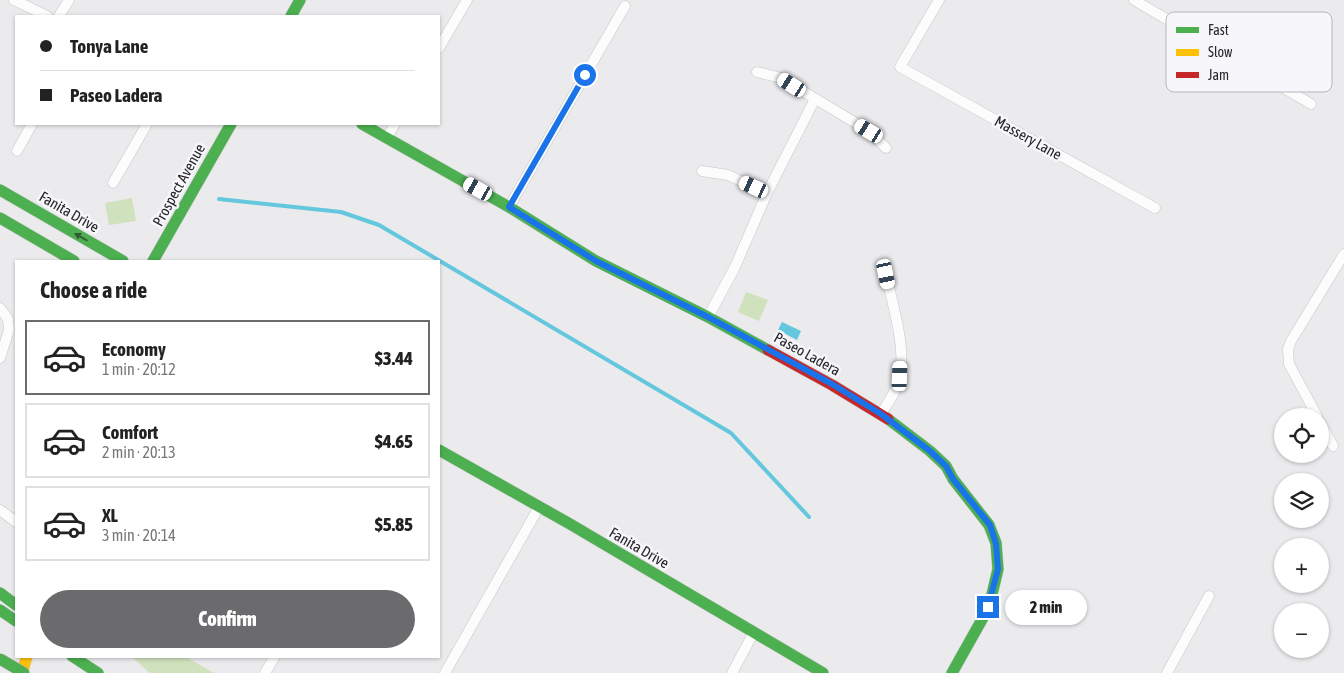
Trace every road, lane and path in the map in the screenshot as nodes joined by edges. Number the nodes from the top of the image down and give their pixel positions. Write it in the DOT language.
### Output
graph roads {
  1 [pos="14,0"];
  2 [pos="69,0"];
  3 [pos="300,0"];
  4 [pos="467,0"];
  5 [pos="939,0"];
  6 [pos="1134,0"];
  7 [pos="625,6"];
  8 [pos="45,15"];
  9 [pos="60,15"];
  10 [pos="292,15"];
  11 [pos="1166,18"];
  12 [pos="440,46"];
  13 [pos="757,72"];
  14 [pos="1292,92"];
  15 [pos="815,99"];
  16 [pos="1311,104"];
  17 [pos="31,125"];
  18 [pos="146,125"];
  19 [pos="229,125"];
  20 [pos="364,125"];
  21 [pos="394,125"];
  22 [pos="387,138"];
  23 [pos="886,148"];
  24 [pos="16,151"];
  25 [pos="702,171"];
  26 [pos="113,183"];
  27 [pos="0,190"];
  28 [pos="767,193"];
  29 [pos="509,207"];
  30 [pos="1155,208"];
  31 [pos="0,218"];
  32 [pos="1344,254"];
  33 [pos="72,260"];
  34 [pos="121,260"];
  35 [pos="154,260"];
  36 [pos="886,274"];
  37 [pos="0,308"];
  38 [pos="708,317"];
  39 [pos="0,358"];
  40 [pos="1313,408"];
  41 [pos="881,414"];
  42 [pos="1329,439"];
  43 [pos="1333,446"];
  44 [pos="440,451"];
  45 [pos="539,507"];
  46 [pos="0,510"];
  47 [pos="15,521"];
  48 [pos="0,593"];
  49 [pos="1209,596"];
  50 [pos="15,604"];
  51 [pos="0,610"];
  52 [pos="15,620"];
  53 [pos="754,632"];
  54 [pos="27,658"];
  55 [pos="77,658"];
  56 [pos="274,658"];
  57 [pos="0,659"];
  58 [pos="91,664"];
  59 [pos="23,673"];
  60 [pos="106,673"];
  61 [pos="265,673"];
  62 [pos="445,673"];
  63 [pos="732,673"];
  64 [pos="823,673"];
  65 [pos="952,673"];
  66 [pos="1167,673"];
  1 -- 8 [label="street"];
  2 -- 9 [label="street"];
  3 -- 10 [label="main road"];
  4 -- 12 [label="street"];
  5 -- 30 [label="street, Massery Lane"];
  6 -- 11 [label="street"];
  7 -- 29 [label="street"];
  13 -- 15 [label="street"];
  14 -- 16 [label="street"];
  15 -- 23 [label="street"];
  15 -- 28 [label="street"];
  17 -- 24 [label="street"];
  18 -- 26 [label="street"];
  19 -- 35 [label="main road, Prospect Avenue"];
  20 -- 22 [label="main road, Paseo Ladera"];
  21 -- 22 [label="street"];
  22 -- 29 [label="main road, Paseo Ladera"];
  25 -- 28 [label="street"];
  34 -- 27 [label="main road, Fanita Drive, one-way"];
  28 -- 38 [label="street"];
  29 -- 38 [label="main road, Paseo Ladera"];
  31 -- 33 [label="main road"];
  32 -- 40 [label="street"];
  36 -- 41 [label="street"];
  37 -- 39 [label="street"];
  38 -- 41 [label="main road, Paseo Ladera"];
  41 -- 65 [label="main road, Paseo Ladera"];
  42 -- 43 [label="street"];
  44 -- 45 [label="main road, Fanita Drive"];
  45 -- 53 [label="main road, Fanita Drive"];
  45 -- 62 [label="street"];
  46 -- 47 [label="street"];
  48 -- 50 [label="main road"];
  49 -- 66 [label="street"];
  51 -- 52 [label="main road"];
  53 -- 63 [label="street"];
  53 -- 64 [label="main road, Fanita Drive"];
  54 -- 59 [label="main road"];
  55 -- 58 [label="main road"];
  56 -- 61 [label="street"];
  57 -- 59 [label="main road, bridge"];
  58 -- 60 [label="main road"];
}
